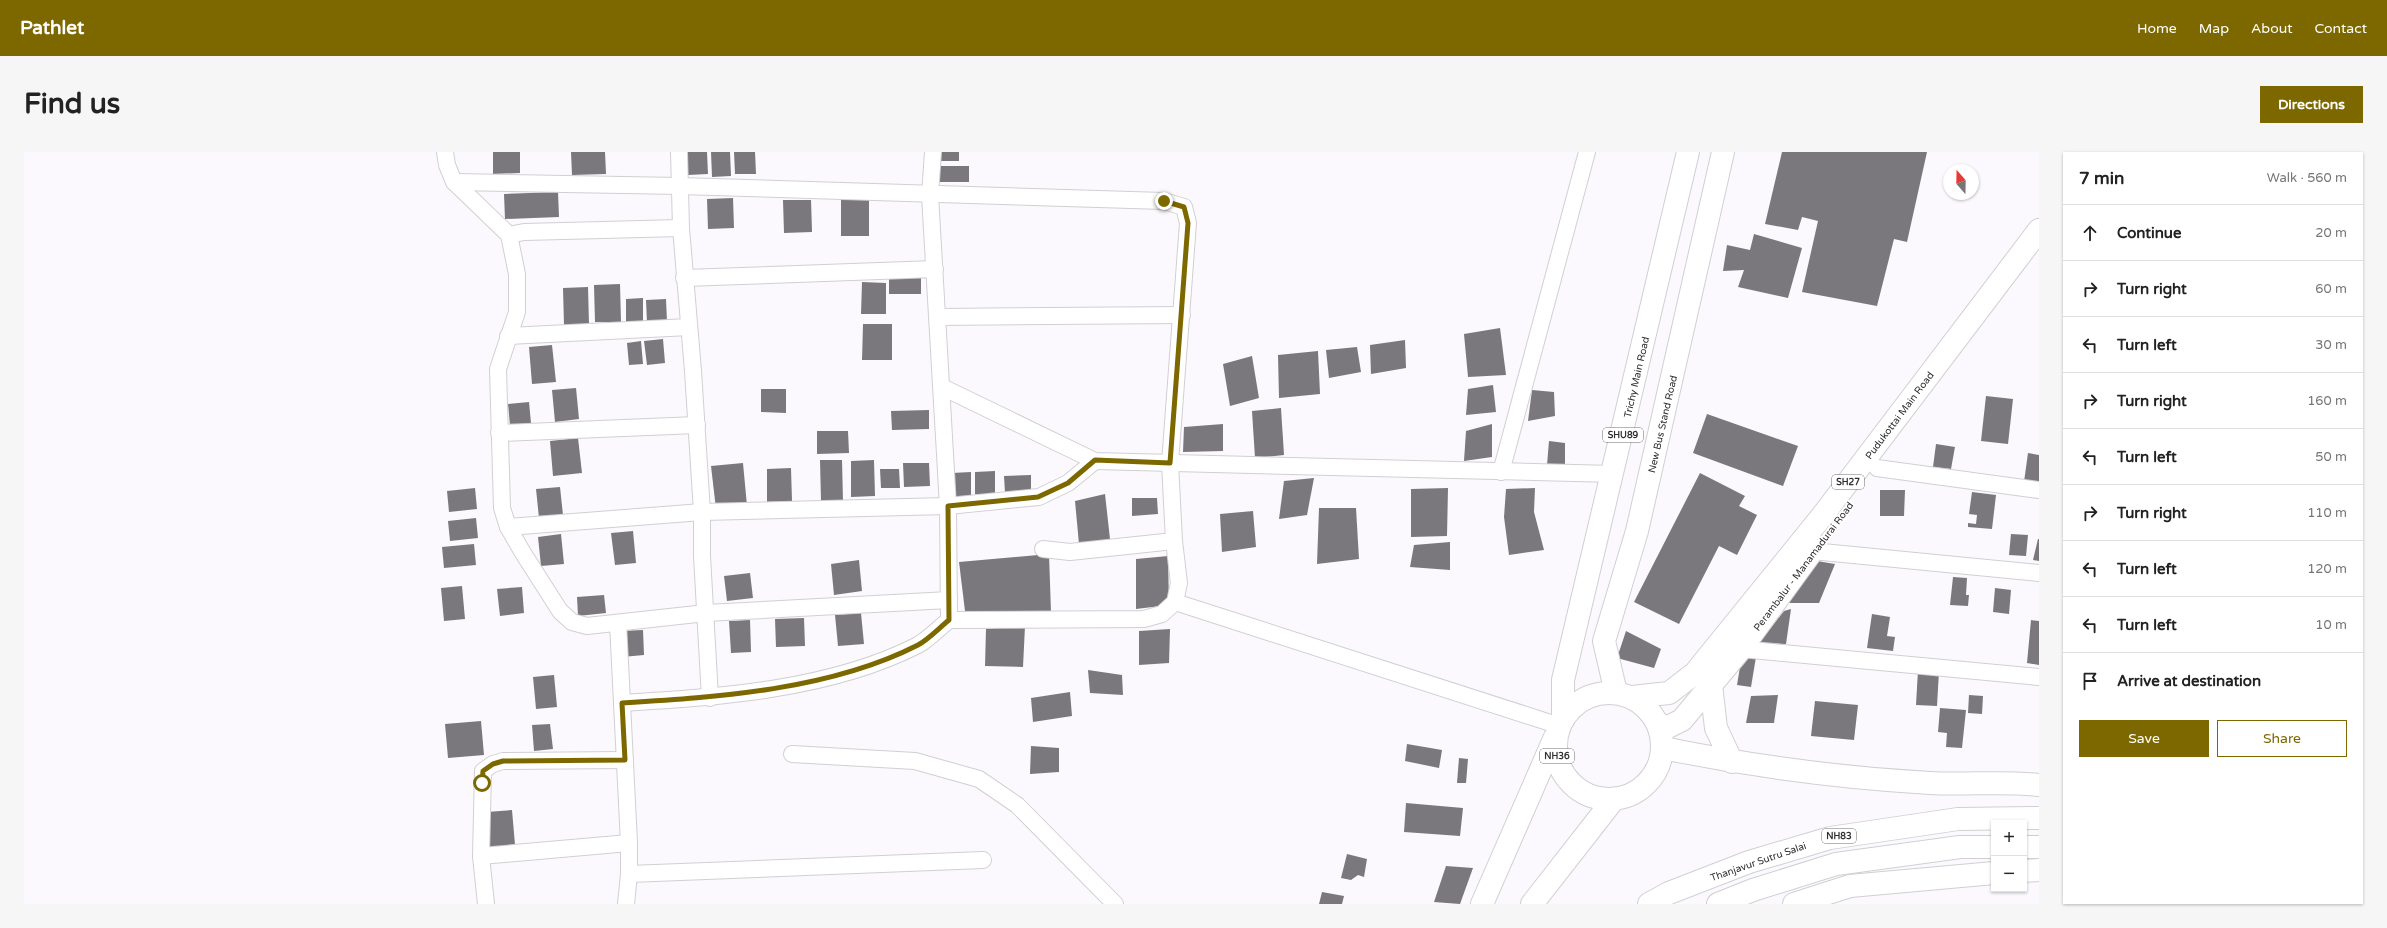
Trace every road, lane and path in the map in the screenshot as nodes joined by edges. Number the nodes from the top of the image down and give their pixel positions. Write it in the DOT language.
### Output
graph roads {
  1 [pos="445,152"];
  2 [pos="679,152"];
  3 [pos="933,152"];
  4 [pos="1587,152"];
  5 [pos="1688,152"];
  6 [pos="1724,152"];
  7 [pos="454,182"];
  8 [pos="680,186"];
  9 [pos="930,195"];
  10 [pos="680,228"];
  11 [pos="2039,230"];
  12 [pos="509,235"];
  13 [pos="2039,255"];
  14 [pos="935,269"];
  15 [pos="684,278"];
  16 [pos="1182,316"];
  17 [pos="938,318"];
  18 [pos="689,327"];
  19 [pos="508,336"];
  20 [pos="942,386"];
  21 [pos="697,425"];
  22 [pos="499,433"];
  23 [pos="1095,460"];
  24 [pos="1170,463"];
  25 [pos="1877,468"];
  26 [pos="1502,472"];
  27 [pos="1614,474"];
  28 [pos="2039,490"];
  29 [pos="948,506"];
  30 [pos="702,512"];
  31 [pos="508,527"];
  32 [pos="1174,541"];
  33 [pos="1043,549"];
  34 [pos="1812,551"];
  35 [pos="2039,573"];
  36 [pos="949,600"];
  37 [pos="1175,602"];
  38 [pos="706,613"];
  39 [pos="949,620"];
  40 [pos="618,623"];
  41 [pos="1741,650"];
  42 [pos="2039,677"];
  43 [pos="1712,685"];
  44 [pos="1624,695"];
  45 [pos="710,698"];
  46 [pos="622,703"];
  47 [pos="1658,724"];
  48 [pos="1560,726"];
  49 [pos="1663,748"];
  50 [pos="792,754"];
  51 [pos="625,760"];
  52 [pos="1732,762"];
  53 [pos="2039,785"];
  54 [pos="1614,799"];
  55 [pos="2039,818"];
  56 [pos="629,843"];
  57 [pos="1991,847"];
  58 [pos="2027,847"];
  59 [pos="2039,847"];
  60 [pos="481,856"];
  61 [pos="983,860"];
  62 [pos="2039,870"];
  63 [pos="2027,871"];
  64 [pos="1991,873"];
  65 [pos="629,874"];
  66 [pos="486,904"];
  67 [pos="626,904"];
  68 [pos="1115,904"];
  69 [pos="1482,904"];
  70 [pos="1532,904"];
  71 [pos="1649,904"];
  72 [pos="1718,904"];
  73 [pos="1794,904"];
  1 -- 7 [label="street"];
  2 -- 8 [label="street"];
  3 -- 9 [label="street"];
  4 -- 26 [label="street"];
  5 -- 27 [label="main road, Trichy Main Road / SHU89"];
  6 -- 44 [label="main road, New Bus Stand Road / SHU89"];
  7 -- 8 [label="street"];
  7 -- 12 [label="street"];
  8 -- 9 [label="street"];
  8 -- 10 [label="street"];
  9 -- 14 [label="street"];
  9 -- 16 [label="street"];
  10 -- 12 [label="street"];
  10 -- 15 [label="street"];
  11 -- 44 [label="main road, Pudukottai Main Road / SH27"];
  12 -- 19 [label="street"];
  13 -- 25 [label="main road, Perambalur - Manamadurai Road / SH27"];
  14 -- 15 [label="street"];
  14 -- 17 [label="street"];
  15 -- 18 [label="street"];
  16 -- 17 [label="street"];
  16 -- 24 [label="street"];
  17 -- 20 [label="street"];
  18 -- 19 [label="street"];
  18 -- 21 [label="street"];
  19 -- 22 [label="street"];
  20 -- 23 [label="street"];
  20 -- 29 [label="street"];
  21 -- 22 [label="street"];
  21 -- 30 [label="street"];
  22 -- 31 [label="street"];
  23 -- 24 [label="street"];
  23 -- 29 [label="street"];
  24 -- 26 [label="street"];
  24 -- 32 [label="street"];
  25 -- 28 [label="street"];
  25 -- 34 [label="main road, Perambalur - Manamadurai Road / SH27"];
  26 -- 27 [label="street"];
  27 -- 48 [label="main road, Trichy Main Road / SHU89"];
  29 -- 30 [label="street"];
  29 -- 36 [label="street"];
  30 -- 31 [label="street"];
  30 -- 38 [label="street"];
  31 -- 40 [label="street"];
  32 -- 33 [label="street"];
  32 -- 37 [label="street"];
  34 -- 35 [label="street"];
  34 -- 41 [label="main road, Perambalur - Manamadurai Road / SH27"];
  36 -- 38 [label="street"];
  36 -- 39 [label="street"];
  37 -- 39 [label="street"];
  37 -- 48 [label="street"];
  38 -- 40 [label="street"];
  38 -- 45 [label="street"];
  39 -- 45 [label="street"];
  40 -- 46 [label="street"];
  41 -- 42 [label="street"];
  41 -- 43 [label="main road, Perambalur - Manamadurai Road / SH27"];
  43 -- 47 [label="main road, Perambalur - Manamadurai Road / SH27"];
  43 -- 52 [label="main road"];
  44 -- 47 [label="main road, NH36"];
  44 -- 48 [label="main road, NH36"];
  45 -- 46 [label="street"];
  46 -- 51 [label="street"];
  47 -- 49 [label="main road, NH36"];
  48 -- 54 [label="main road, NH36"];
  48 -- 69 [label="main road, NH36"];
  49 -- 52 [label="main road"];
  49 -- 54 [label="main road, NH36"];
  50 -- 68 [label="street"];
  51 -- 56 [label="street"];
  51 -- 60 [label="street"];
  52 -- 53 [label="main road"];
  54 -- 70 [label="main road"];
  55 -- 71 [label="main road, Thanjavur Sutru Salai / NH83"];
  56 -- 60 [label="street"];
  56 -- 65 [label="street"];
  57 -- 72 [label="main road"];
  58 -- 59 [label="main road"];
  60 -- 66 [label="street"];
  61 -- 65 [label="street"];
  62 -- 63 [label="main road"];
  64 -- 73 [label="main road"];
  65 -- 67 [label="street"];
}
